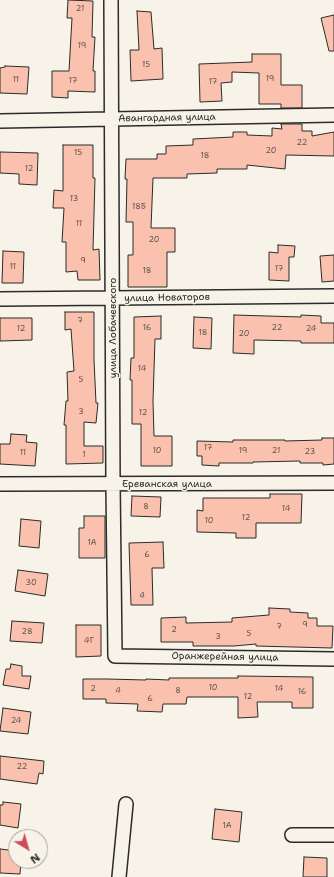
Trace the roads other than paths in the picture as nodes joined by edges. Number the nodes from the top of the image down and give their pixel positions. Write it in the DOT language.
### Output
graph roads {
  1 [pos="111,0"];
  2 [pos="334,115"];
  3 [pos="111,119"];
  4 [pos="0,121"];
  5 [pos="334,296"];
  6 [pos="112,299"];
  7 [pos="0,300"];
  8 [pos="334,483"];
  9 [pos="0,484"];
  10 [pos="113,484"];
  11 [pos="115,656"];
  12 [pos="334,659"];
  13 [pos="126,804"];
  14 [pos="334,834"];
  15 [pos="292,835"];
  16 [pos="119,877"];
  1 -- 3 [label="street, улица Лобачевского"];
  2 -- 3 [label="street, Авангардная улица"];
  3 -- 4 [label="street, Авангардная улица"];
  3 -- 6 [label="street, улица Лобачевского"];
  5 -- 6 [label="street, улица Новаторов"];
  6 -- 7 [label="street, улица Новаторов"];
  6 -- 10 [label="street, улица Лобачевского"];
  8 -- 10 [label="street, Ереванская улица"];
  9 -- 10 [label="street, Ереванская улица"];
  10 -- 11 [label="street, улица Лобачевского"];
  11 -- 12 [label="street, Оранжерейная улица"];
  13 -- 16 [label="street"];
  14 -- 15 [label="street"];
}
